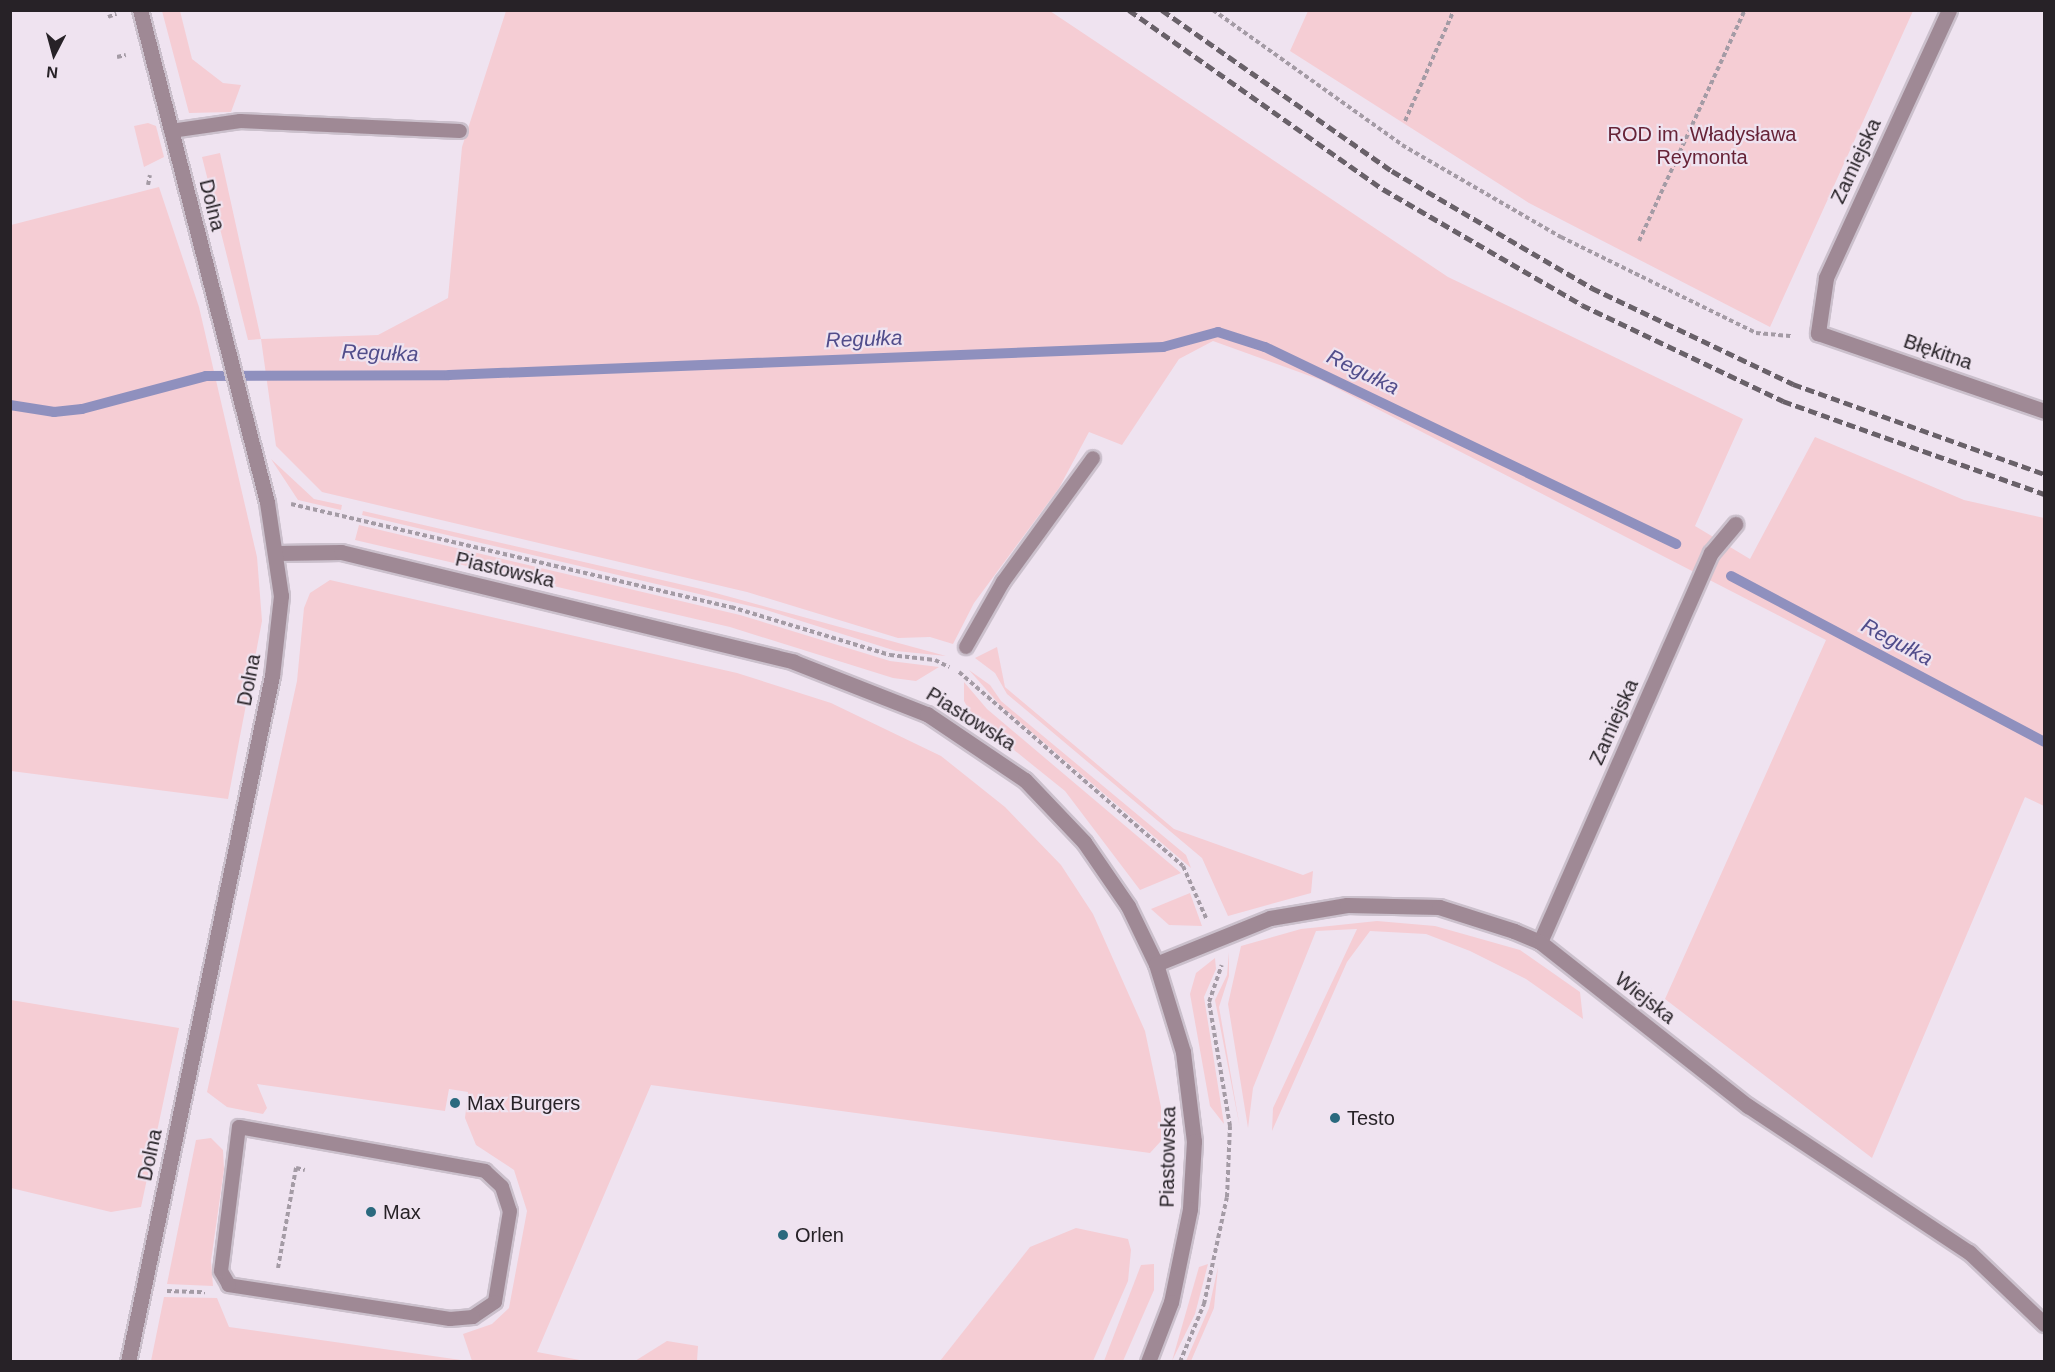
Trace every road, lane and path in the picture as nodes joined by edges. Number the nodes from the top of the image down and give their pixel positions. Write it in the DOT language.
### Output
graph roads {
  1 [pos="140,10"];
  2 [pos="1213,10"];
  3 [pos="1454,10"];
  4 [pos="1745,10"];
  5 [pos="1949,10"];
  6 [pos="1405,121"];
  7 [pos="171,131"];
  8 [pos="460,131"];
  9 [pos="150,175"];
  10 [pos="148,186"];
  11 [pos="1639,241"];
  12 [pos="1818,333"];
  13 [pos="2044,411"];
  14 [pos="1093,458"];
  15 [pos="267,502"];
  16 [pos="1735,524"];
  17 [pos="277,553"];
  18 [pos="966,647"];
  19 [pos="942,663"];
  20 [pos="966,676"];
  21 [pos="1208,924"];
  22 [pos="1540,942"];
  23 [pos="1156,964"];
  24 [pos="305,1170"];
  25 [pos="272,1272"];
  26 [pos="161,1291"];
  27 [pos="215,1292"];
  28 [pos="450,1319"];
  29 [pos="2044,1324"];
  30 [pos="128,1362"];
  31 [pos="1148,1362"];
  1 -- 7 [label="street, Dolna"];
  2 -- 12 [label="path"];
  3 -- 6 [label="path"];
  4 -- 11 [label="path"];
  5 -- 12 [label="street, Zamiejska"];
  7 -- 8 [label="lane"];
  7 -- 15 [label="street, Dolna"];
  9 -- 10 [label="path"];
  12 -- 13 [label="street, Błękitna"];
  14 -- 18 [label="lane"];
  15 -- 17 [label="street, Dolna"];
  15 -- 19 [label="path"];
  16 -- 22 [label="street, Zamiejska"];
  17 -- 23 [label="street, Piastowska"];
  17 -- 30 [label="street, Dolna"];
  20 -- 21 [label="path"];
  22 -- 23 [label="street, Wiejska"];
  22 -- 29 [label="street, Wiejska"];
  23 -- 31 [label="street, Piastowska"];
  24 -- 25 [label="path"];
  26 -- 27 [label="path"];
  28 -- 28 [label="lane"];
}
